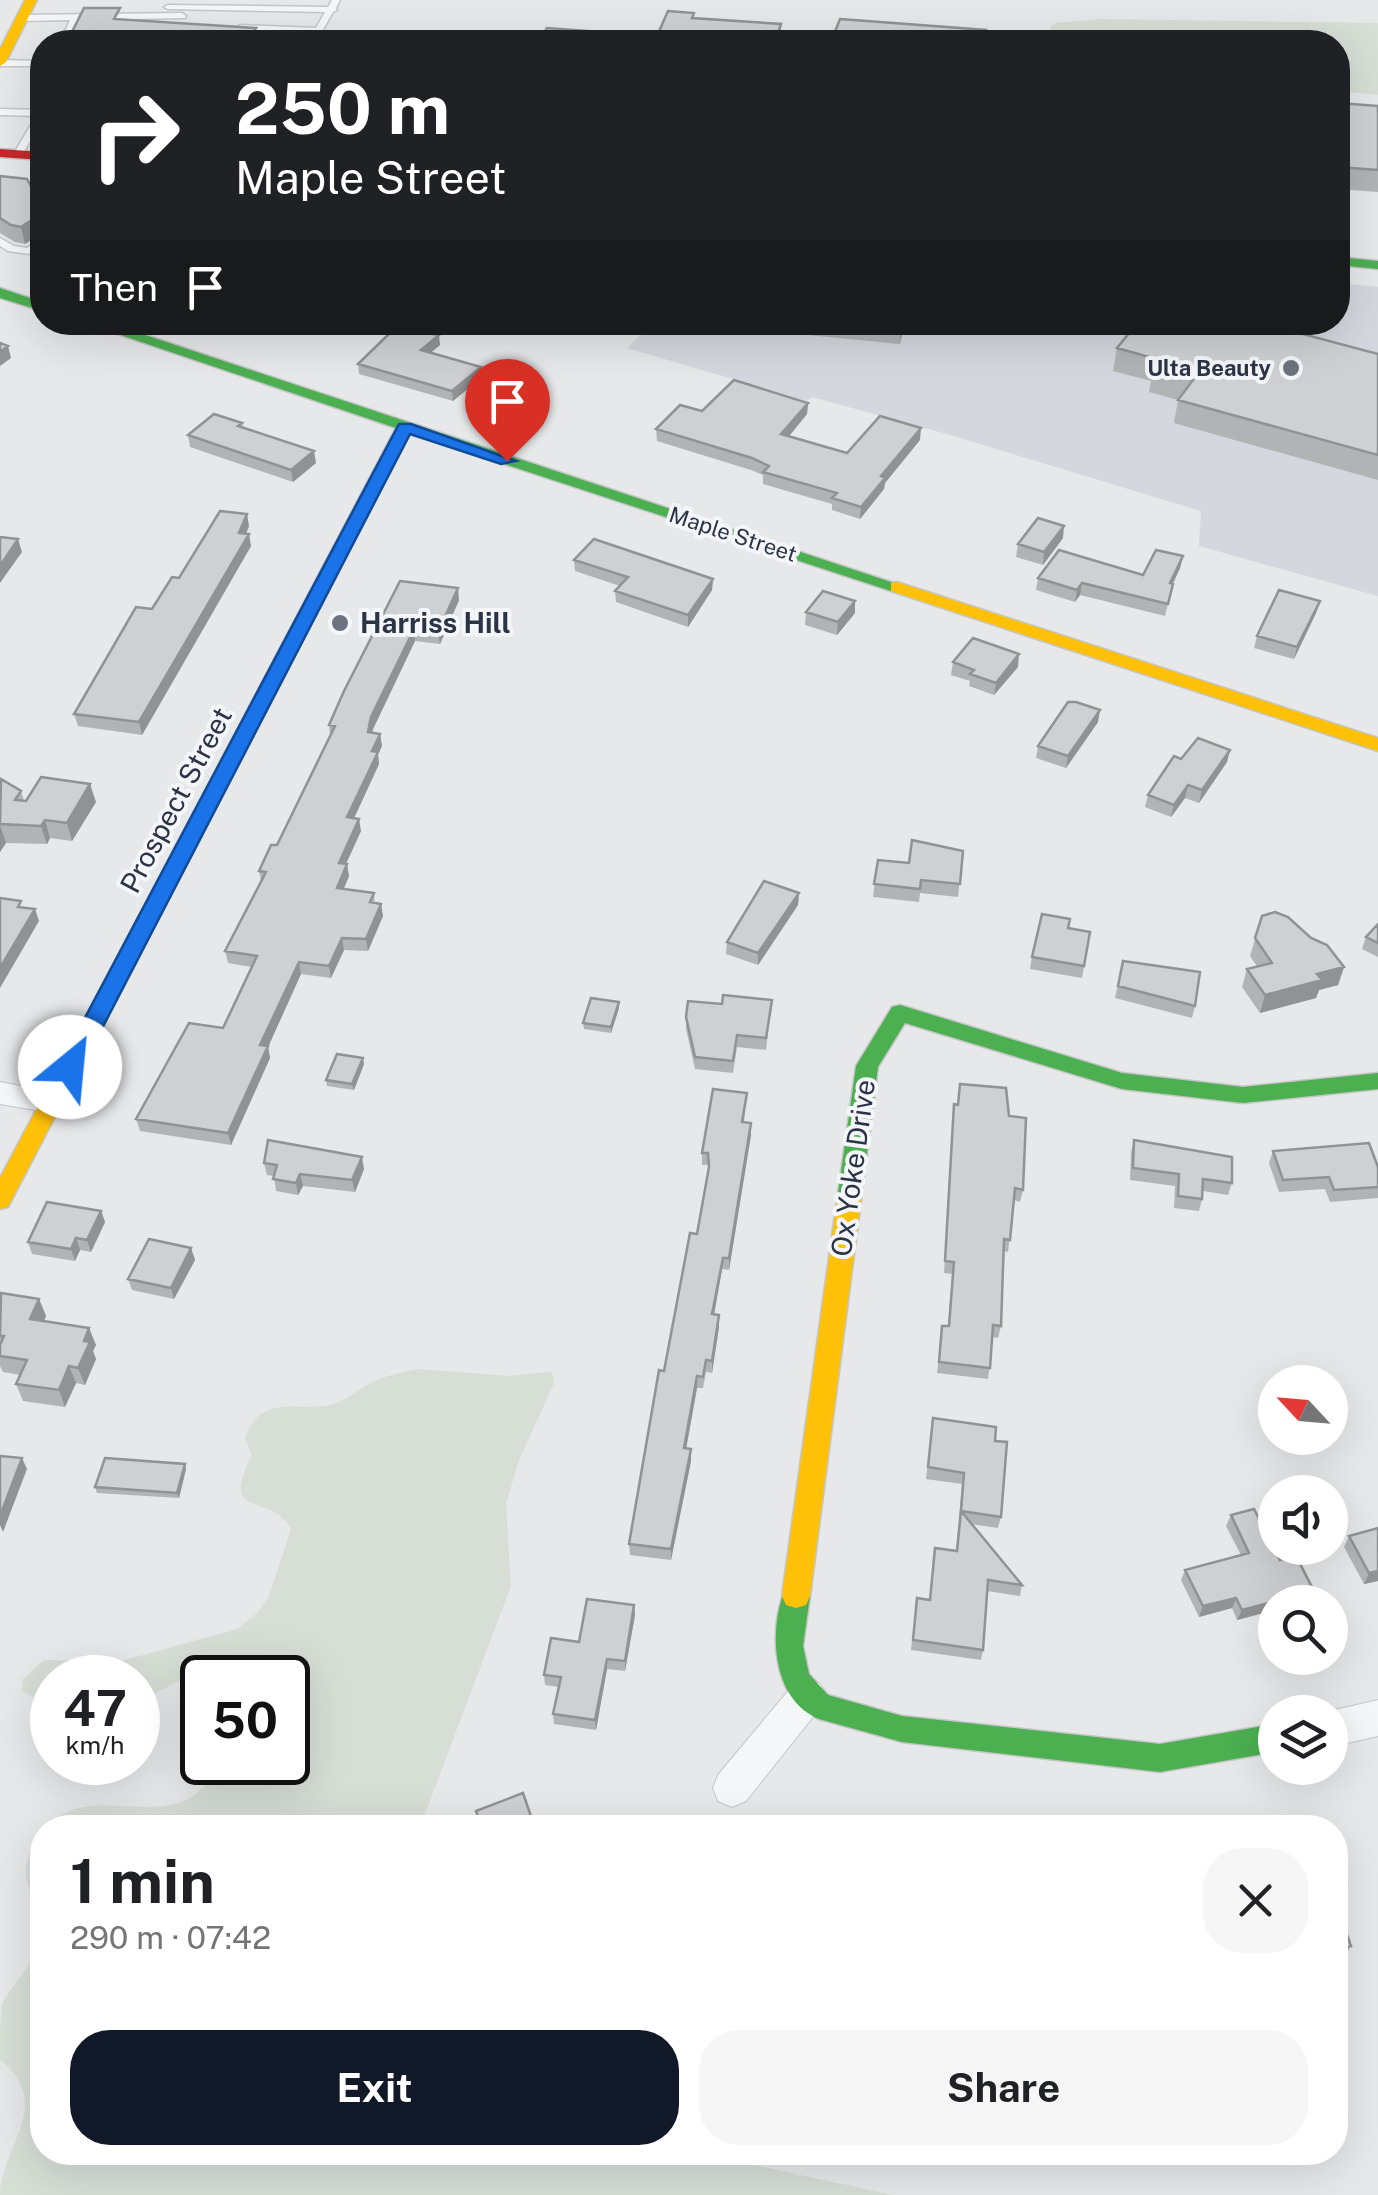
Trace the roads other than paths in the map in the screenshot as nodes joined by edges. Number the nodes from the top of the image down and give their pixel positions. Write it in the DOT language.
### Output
graph roads {
  1 [pos="170,4"];
  2 [pos="335,5"];
  3 [pos="27,9"];
  4 [pos="186,16"];
  5 [pos="76,17"];
  6 [pos="191,26"];
  7 [pos="227,28"];
  8 [pos="70,30"];
  9 [pos="281,30"];
  10 [pos="321,30"];
  11 [pos="0,63"];
  12 [pos="30,64"];
  13 [pos="0,112"];
  14 [pos="30,115"];
  15 [pos="30,132"];
  16 [pos="9,154"];
  17 [pos="0,186"];
  18 [pos="30,189"];
  19 [pos="0,241"];
  20 [pos="30,251"];
  21 [pos="1350,263"];
  22 [pos="1378,265"];
  23 [pos="0,293"];
  24 [pos="30,303"];
  25 [pos="128,335"];
  26 [pos="405,427"];
  27 [pos="1378,746"];
  28 [pos="1378,1080"];
  29 [pos="0,1093"];
  30 [pos="53,1102"];
  31 [pos="0,1200"];
  32 [pos="807,1696"];
  33 [pos="1378,1718"];
  34 [pos="1348,1725"];
  35 [pos="1258,1741"];
  36 [pos="732,1788"];
  1 -- 2 [label="lane"];
  1 -- 4 [label="lane"];
  2 -- 10 [label="lane"];
  3 -- 5 [label="lane"];
  3 -- 11 [label="main road"];
  4 -- 5 [label="lane"];
  4 -- 6 [label="lane"];
  5 -- 8 [label="lane"];
  7 -- 9 [label="lane"];
  11 -- 12 [label="lane"];
  13 -- 14 [label="lane"];
  15 -- 16 [label="lane"];
  17 -- 18 [label="lane"];
  19 -- 20 [label="lane"];
  21 -- 22 [label="main road"];
  23 -- 24 [label="main road"];
  25 -- 26 [label="main road, Maple Street"];
  26 -- 27 [label="main road, Maple Street"];
  26 -- 30 [label="main road, Prospect Street"];
  28 -- 32 [label="main road, Ox Yoke Drive"];
  29 -- 30 [label="street"];
  30 -- 31 [label="main road, Prospect Street"];
  32 -- 35 [label="main road"];
  32 -- 36 [label="street"];
  33 -- 34 [label="street"];
}
